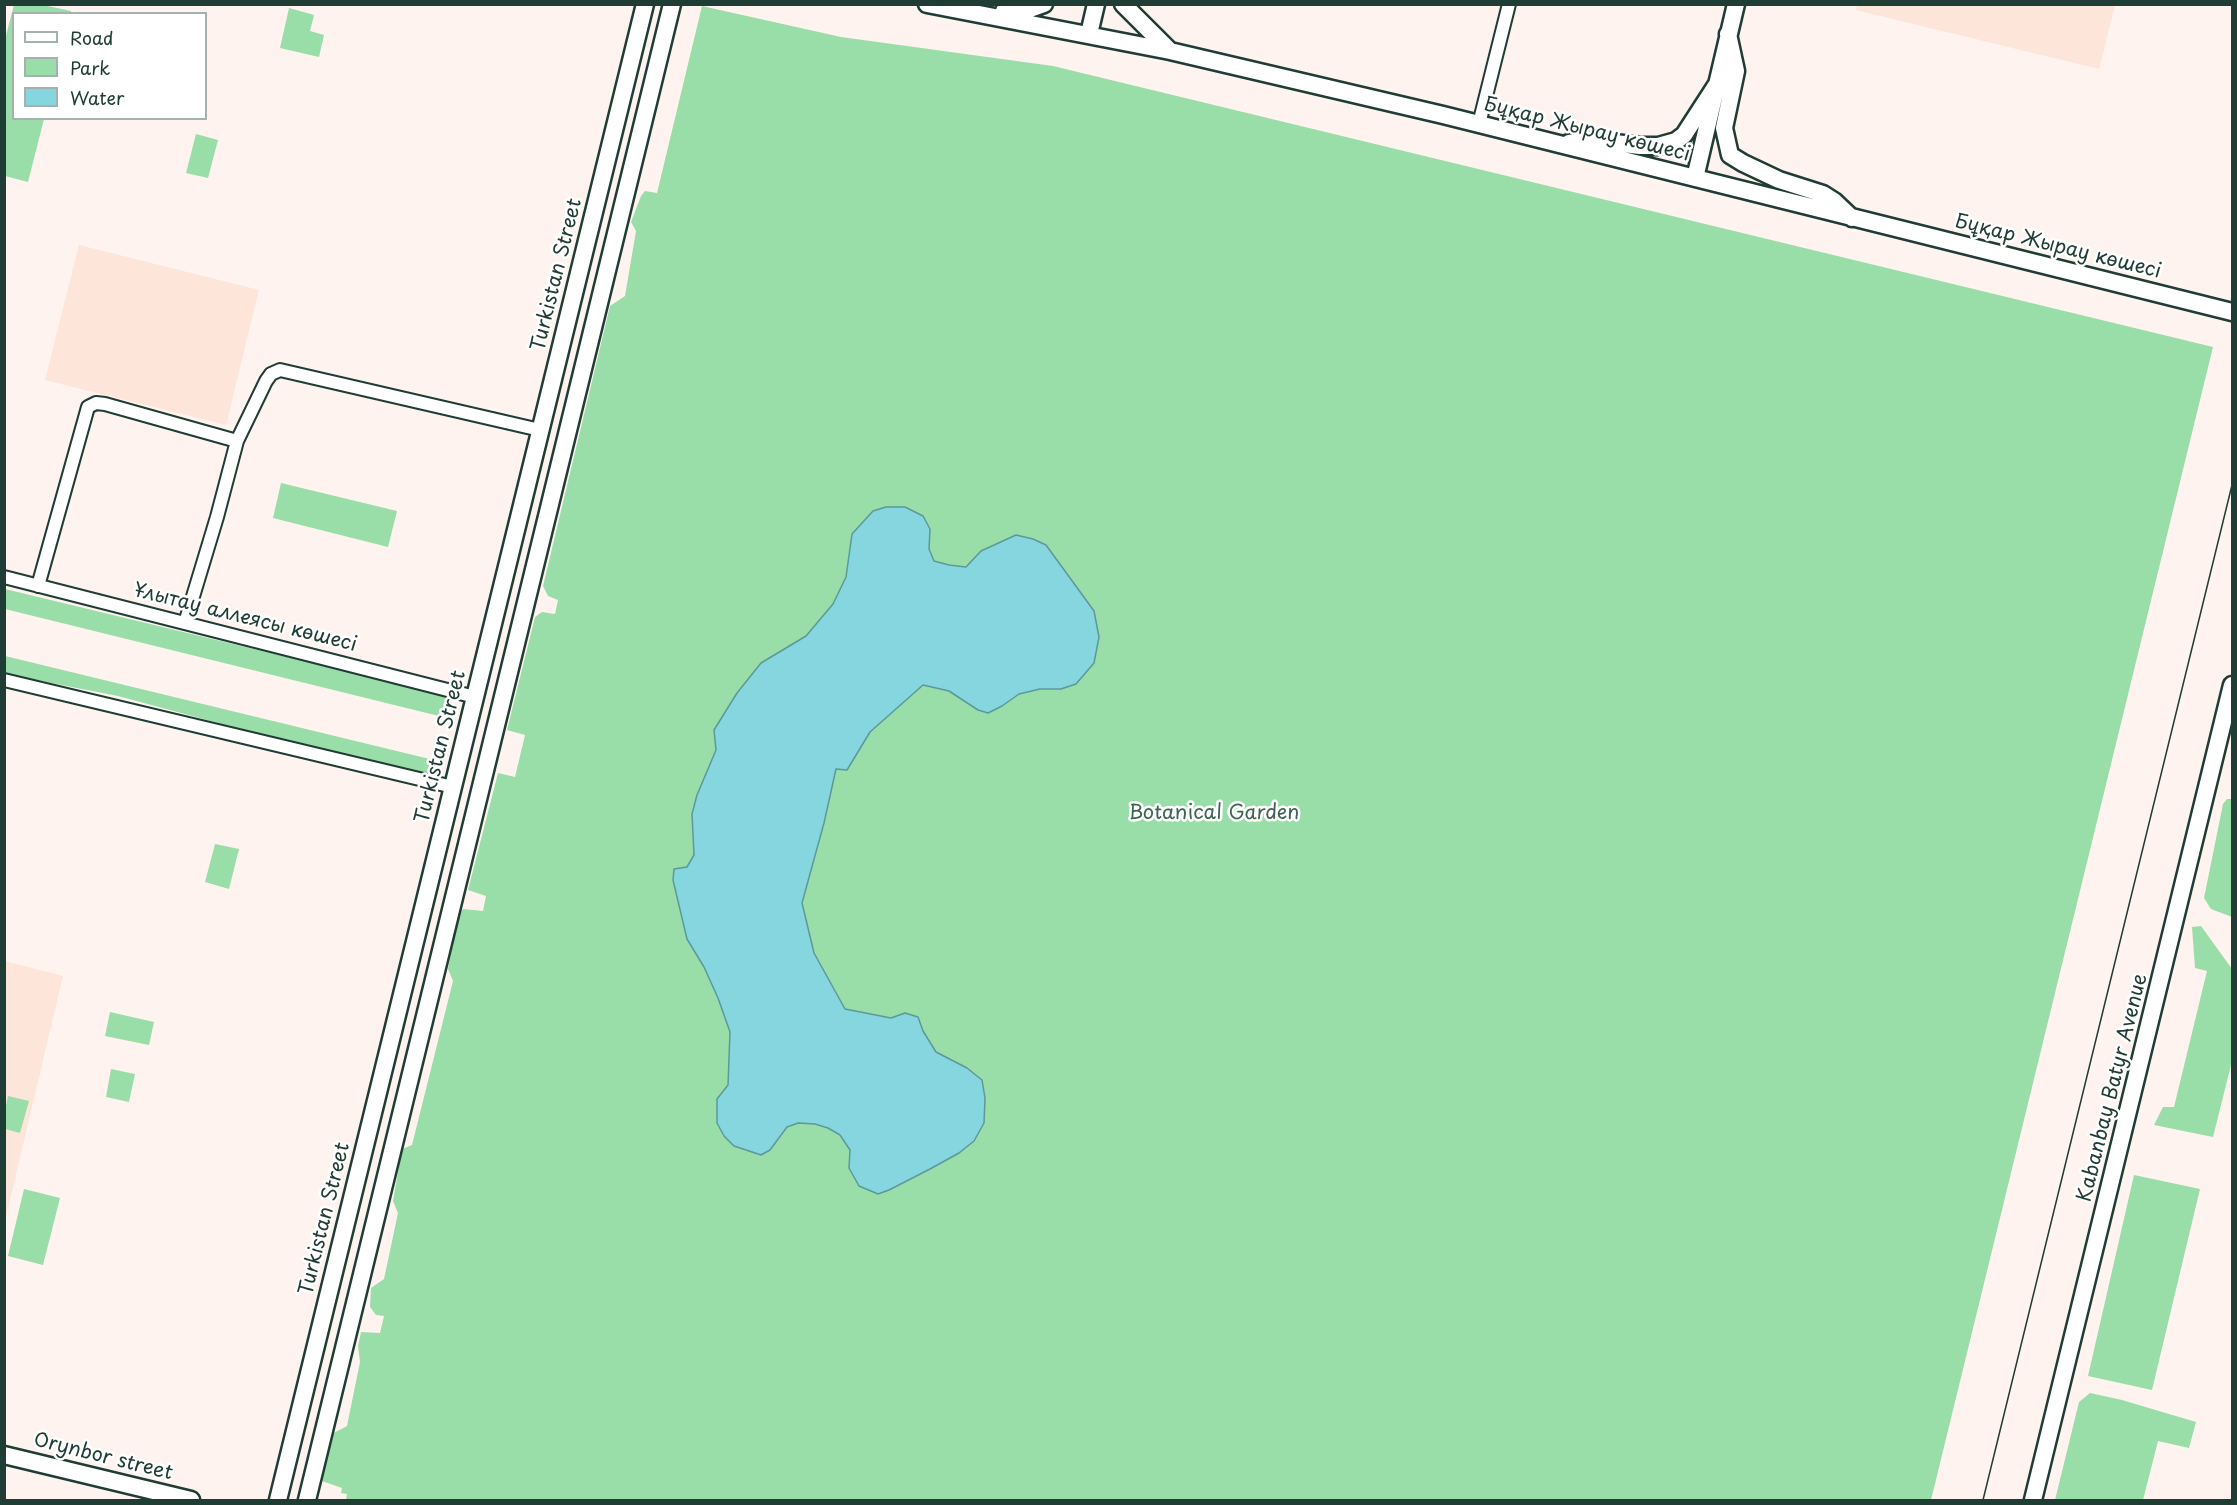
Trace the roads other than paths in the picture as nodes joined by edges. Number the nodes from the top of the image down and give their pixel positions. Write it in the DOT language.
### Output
graph roads {
  1 [pos="645,4"];
  2 [pos="672,4"];
  3 [pos="927,4"];
  4 [pos="1044,4"];
  5 [pos="1096,4"];
  6 [pos="1123,4"];
  7 [pos="1509,4"];
  8 [pos="1736,4"];
  9 [pos="982,13"];
  10 [pos="1089,34"];
  11 [pos="1728,34"];
  12 [pos="1170,51"];
  13 [pos="1717,84"];
  14 [pos="1479,124"];
  15 [pos="1559,144"];
  16 [pos="1695,178"];
  17 [pos="1852,218"];
  18 [pos="2232,312"];
  19 [pos="540,430"];
  20 [pos="237,441"];
  21 [pos="4,577"];
  22 [pos="38,586"];
  23 [pos="185,623"];
  24 [pos="4,680"];
  25 [pos="2232,685"];
  26 [pos="475,697"];
  27 [pos="499,714"];
  28 [pos="454,781"];
  29 [pos="480,792"];
  30 [pos="374,1106"];
  31 [pos="402,1111"];
  32 [pos="354,1186"];
  33 [pos="383,1188"];
  34 [pos="4,1455"];
  35 [pos="191,1500"];
  36 [pos="278,1500"];
  37 [pos="307,1500"];
  38 [pos="2033,1500"];
  1 -- 19 [label="main road, Turkistan Street"];
  2 -- 27 [label="main road"];
  3 -- 9 [label="main road, Бұқар Жырау көшесі"];
  4 -- 9 [label="main road"];
  5 -- 10 [label="main road"];
  6 -- 12 [label="main road"];
  7 -- 14 [label="street"];
  8 -- 11 [label="main road"];
  9 -- 10 [label="main road, Бұқар Жырау көшесі"];
  10 -- 12 [label="main road, Бұқар Жырау көшесі"];
  11 -- 13 [label="main road"];
  11 -- 17 [label="main road"];
  12 -- 14 [label="main road, Бұқар Жырау көшесі"];
  13 -- 15 [label="main road"];
  13 -- 16 [label="main road"];
  14 -- 15 [label="main road, Бұқар Жырау көшесі"];
  15 -- 16 [label="main road, Бұқар Жырау көшесі"];
  16 -- 17 [label="main road, Бұқар Жырау көшесі"];
  17 -- 18 [label="main road, Бұқар Жырау көшесі"];
  19 -- 20 [label="street"];
  19 -- 26 [label="main road, Turkistan Street"];
  20 -- 22 [label="street"];
  20 -- 23 [label="street"];
  21 -- 22 [label="street, Ұлытау аллеясы көшесі"];
  22 -- 23 [label="street, Ұлытау аллеясы көшесі"];
  23 -- 26 [label="street, Ұлытау аллеясы көшесі"];
  24 -- 28 [label="street"];
  25 -- 38 [label="main road, Kabanbay Batyr Avenue"];
  26 -- 27 [label="main road"];
  26 -- 28 [label="main road, Turkistan Street"];
  27 -- 29 [label="main road"];
  28 -- 29 [label="main road"];
  28 -- 30 [label="main road, Turkistan Street"];
  29 -- 31 [label="main road"];
  30 -- 31 [label="main road"];
  30 -- 32 [label="main road, Turkistan Street"];
  31 -- 33 [label="main road"];
  32 -- 33 [label="main road"];
  32 -- 36 [label="main road, Turkistan Street"];
  33 -- 37 [label="main road"];
  34 -- 35 [label="main road, Orynbor street"];
}
